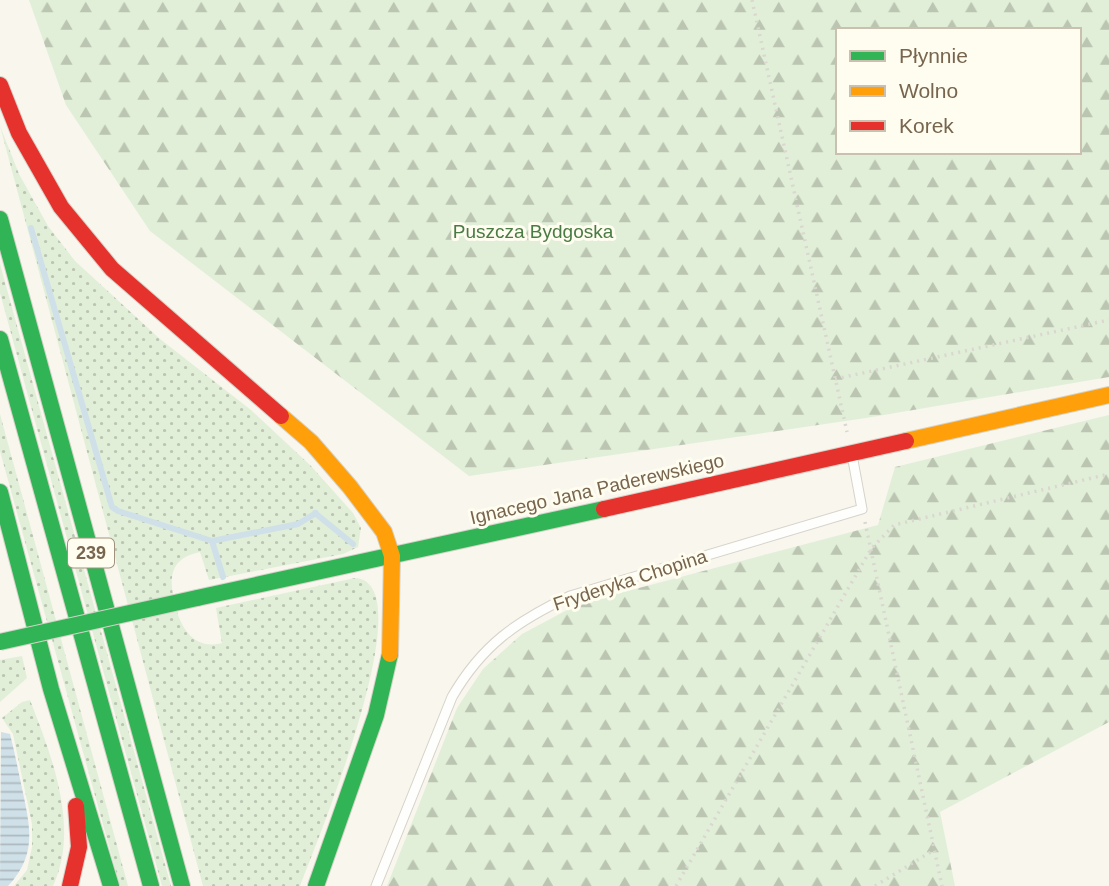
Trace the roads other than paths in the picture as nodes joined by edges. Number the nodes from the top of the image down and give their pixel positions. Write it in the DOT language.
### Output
graph roads {
  1 [pos="0,85"];
  2 [pos="0,219"];
  3 [pos="0,339"];
  4 [pos="1109,395"];
  5 [pos="852,453"];
  6 [pos="0,492"];
  7 [pos="392,556"];
  8 [pos="0,642"];
  9 [pos="74,769"];
  10 [pos="70,886"];
  11 [pos="111,886"];
  12 [pos="151,886"];
  13 [pos="182,886"];
  14 [pos="316,886"];
  15 [pos="376,886"];
  1 -- 7 [label="main road"];
  2 -- 13 [label="main road, 239"];
  3 -- 12 [label="main road, 239"];
  4 -- 5 [label="main road, Ignacego Jana Paderewskiego"];
  5 -- 7 [label="main road, Ignacego Jana Paderewskiego"];
  5 -- 15 [label="lane, Fryderyka Chopina"];
  6 -- 9 [label="main road"];
  7 -- 8 [label="main road, Ignacego Jana Paderewskiego, bridge"];
  7 -- 14 [label="main road"];
  9 -- 10 [label="main road"];
  9 -- 11 [label="main road"];
}
